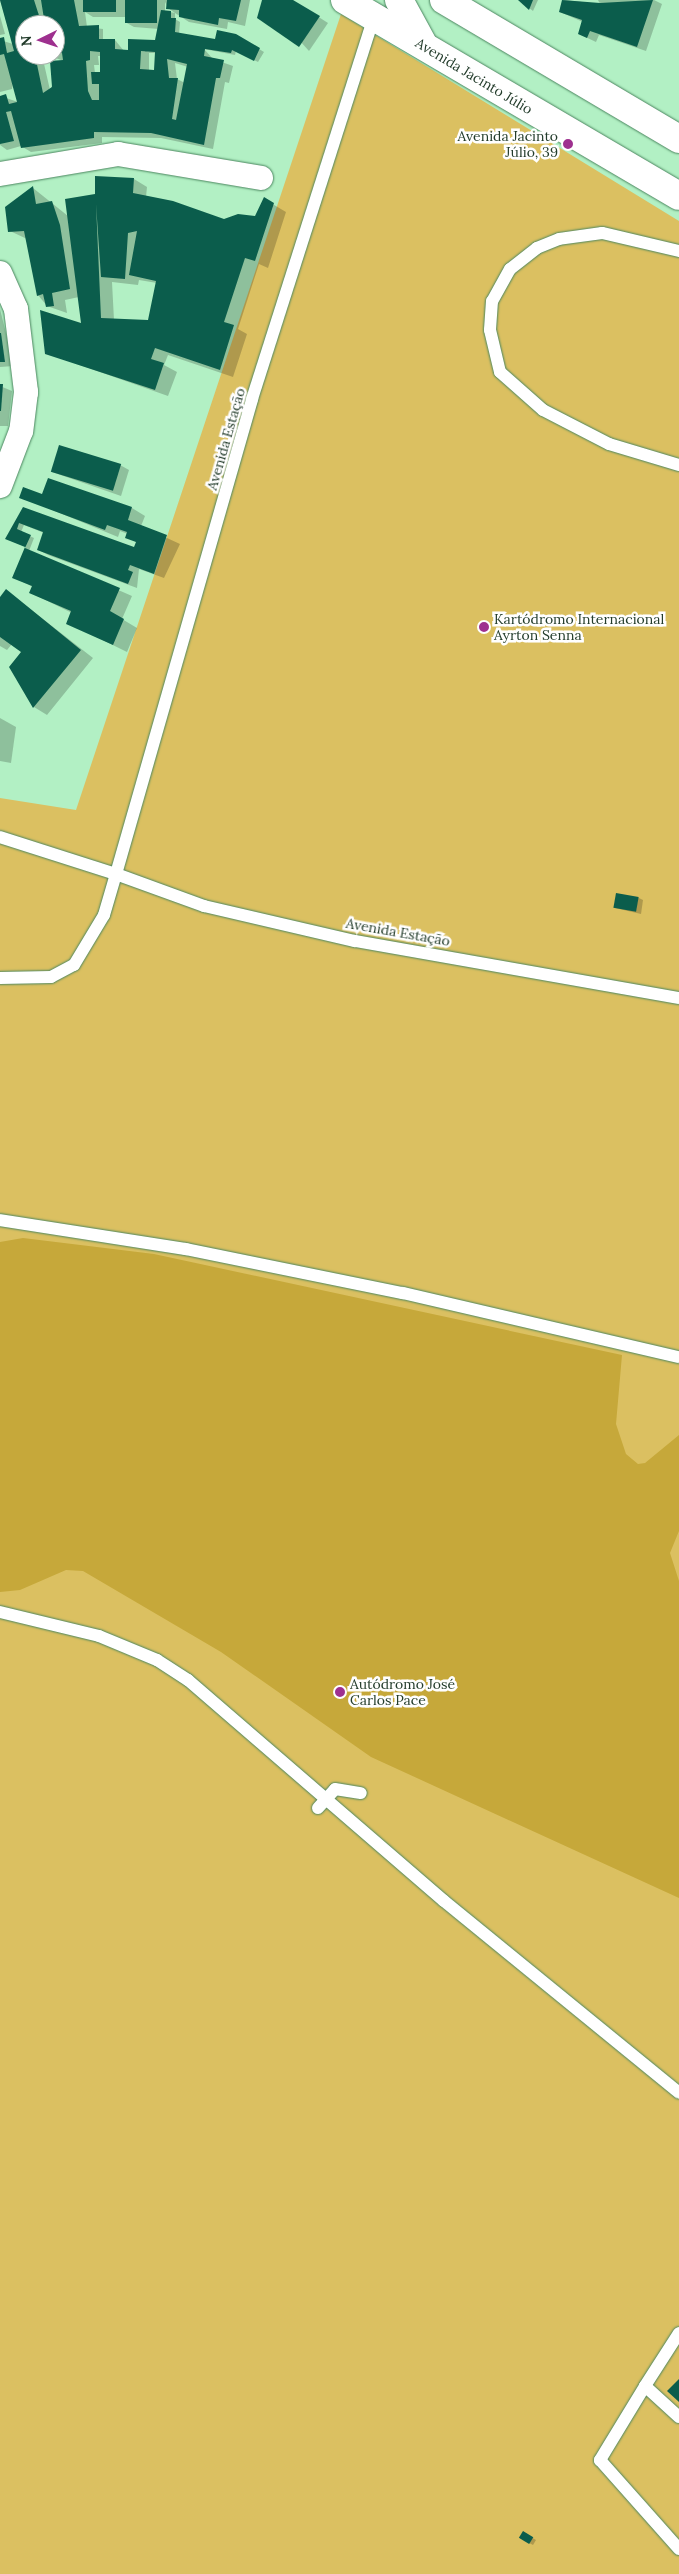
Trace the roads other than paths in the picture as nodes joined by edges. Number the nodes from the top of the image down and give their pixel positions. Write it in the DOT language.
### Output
graph roads {
  1 [pos="345,0"];
  2 [pos="399,0"];
  3 [pos="453,3"];
  4 [pos="374,16"];
  5 [pos="424,45"];
  6 [pos="679,139"];
  7 [pos="0,174"];
  8 [pos="262,178"];
  9 [pos="679,196"];
  10 [pos="679,251"];
  11 [pos="0,273"];
  12 [pos="679,465"];
  13 [pos="0,486"];
  14 [pos="0,836"];
  15 [pos="116,874"];
  16 [pos="0,978"];
  17 [pos="679,998"];
  18 [pos="0,1220"];
  19 [pos="679,1356"];
  20 [pos="0,1612"];
  21 [pos="361,1793"];
  22 [pos="322,1803"];
  23 [pos="679,2093"];
  24 [pos="679,2333"];
  25 [pos="645,2386"];
  26 [pos="679,2417"];
  27 [pos="679,2550"];
  1 -- 4 [label="street, Avenida Jacinto Júlio"];
  2 -- 5 [label="street"];
  3 -- 6 [label="street"];
  4 -- 5 [label="street, Avenida Jacinto Júlio"];
  4 -- 15 [label="lane, Avenida Estação"];
  5 -- 9 [label="street, Avenida Jacinto Júlio"];
  7 -- 8 [label="street"];
  10 -- 12 [label="lane"];
  11 -- 13 [label="street"];
  14 -- 15 [label="lane, Avenida Estação"];
  15 -- 16 [label="lane"];
  15 -- 17 [label="lane, Avenida Estação"];
  18 -- 19 [label="lane"];
  20 -- 22 [label="lane"];
  21 -- 22 [label="lane"];
  22 -- 23 [label="lane"];
  24 -- 25 [label="lane"];
  25 -- 26 [label="lane"];
  25 -- 27 [label="lane"];
}
